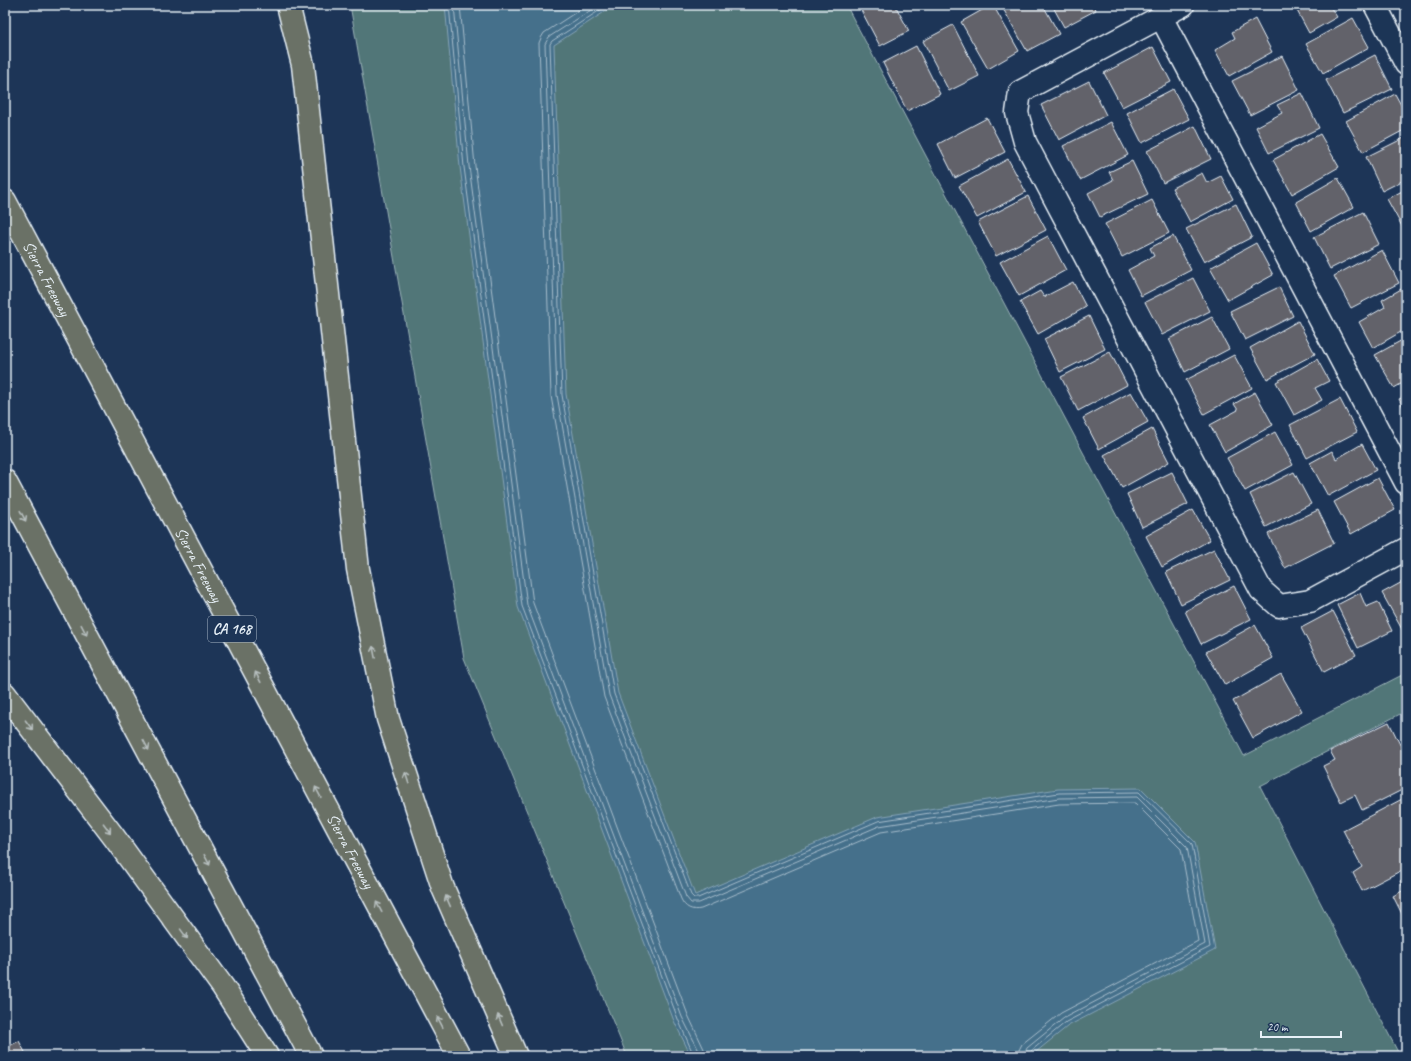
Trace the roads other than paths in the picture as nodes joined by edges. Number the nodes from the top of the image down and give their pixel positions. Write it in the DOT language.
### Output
graph roads {
  1 [pos="288,5"];
  2 [pos="1183,5"];
  3 [pos="1375,5"];
  4 [pos="1161,17"];
  5 [pos="1406,64"];
  6 [pos="5,201"];
  7 [pos="5,481"];
  8 [pos="1406,482"];
  9 [pos="1406,549"];
  10 [pos="5,694"];
  11 [pos="267,1056"];
  12 [pos="311,1056"];
  13 [pos="459,1056"];
  14 [pos="516,1056"];
  14 -- 1 [label="highway, one-way"];
  2 -- 4 [label="street"];
  3 -- 5 [label="street"];
  4 -- 8 [label="street"];
  4 -- 9 [label="street"];
  13 -- 6 [label="highway, Sierra Freeway / CA 168, one-way"];
  7 -- 12 [label="highway, one-way"];
  10 -- 11 [label="highway, one-way"];
}
